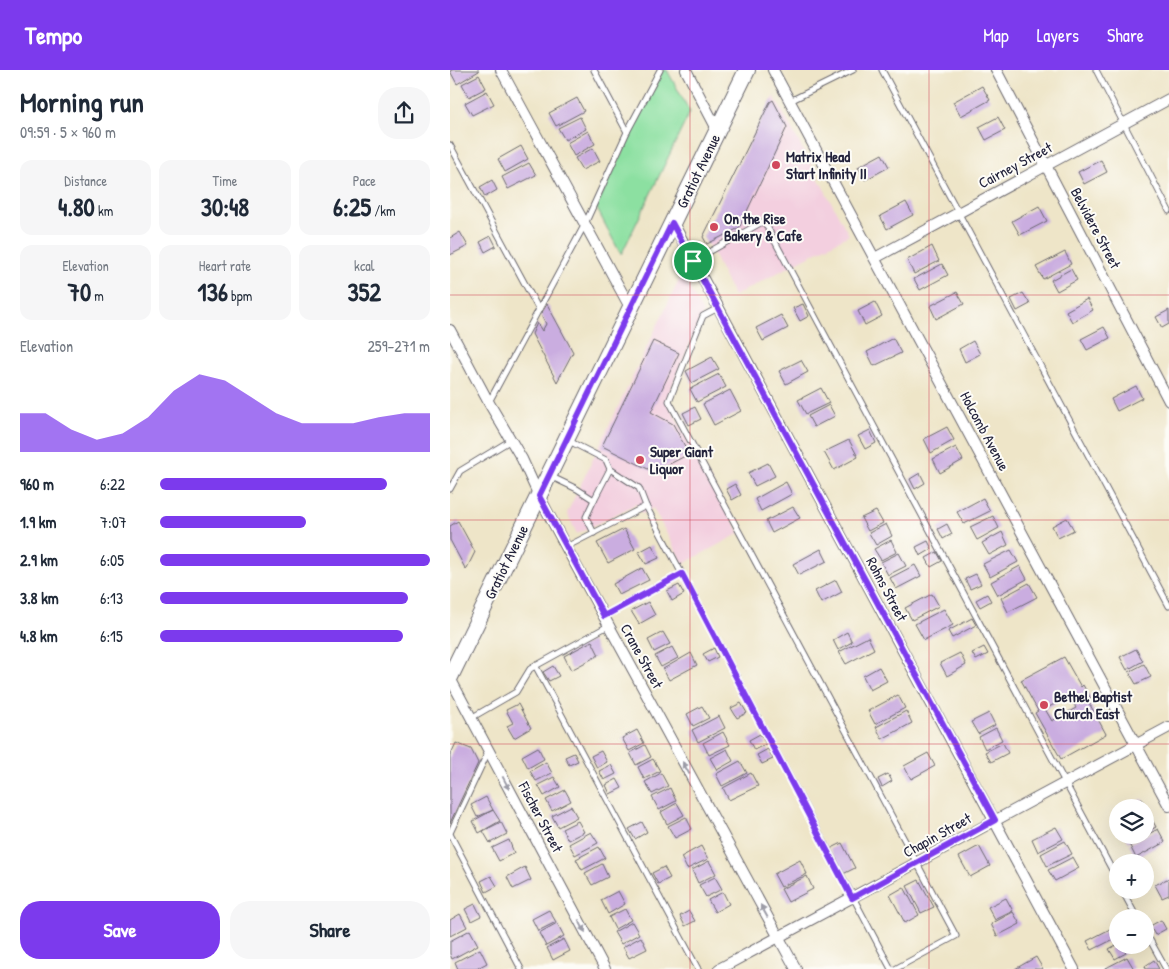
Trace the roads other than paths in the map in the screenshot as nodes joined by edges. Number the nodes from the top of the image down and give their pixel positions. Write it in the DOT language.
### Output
graph roads {
  1 [pos="501,70"];
  2 [pos="594,70"];
  3 [pos="660,70"];
  4 [pos="686,70"];
  5 [pos="748,70"];
  6 [pos="774,70"];
  7 [pos="853,70"];
  8 [pos="882,70"];
  9 [pos="996,70"];
  10 [pos="1096,70"];
  11 [pos="1169,99"];
  12 [pos="790,101"];
  13 [pos="1123,123"];
  14 [pos="718,131"];
  15 [pos="627,132"];
  16 [pos="450,144"];
  17 [pos="1046,166"];
  18 [pos="1169,211"];
  19 [pos="958,213"];
  20 [pos="672,223"];
  21 [pos="585,224"];
  22 [pos="875,258"];
  23 [pos="693,261"];
  24 [pos="718,308"];
  25 [pos="631,309"];
  26 [pos="539,310"];
  27 [pos="450,330"];
  28 [pos="1169,401"];
  29 [pos="489,403"];
  30 [pos="511,440"];
  31 [pos="566,440"];
  32 [pos="610,469"];
  33 [pos="549,475"];
  34 [pos="450,490"];
  35 [pos="539,496"];
  36 [pos="594,500"];
  37 [pos="646,506"];
  38 [pos="594,533"];
  39 [pos="566,547"];
  40 [pos="682,574"];
  41 [pos="1169,606"];
  42 [pos="606,621"];
  43 [pos="535,665"];
  44 [pos="450,677"];
  45 [pos="471,718"];
  46 [pos="1169,727"];
  47 [pos="1136,745"];
  48 [pos="489,752"];
  49 [pos="1064,784"];
  50 [pos="1169,806"];
  51 [pos="995,820"];
  52 [pos="450,834"];
  53 [pos="917,863"];
  54 [pos="1109,865"];
  55 [pos="852,898"];
  56 [pos="779,938"];
  57 [pos="1154,947"];
  58 [pos="521,969"];
  59 [pos="605,969"];
  60 [pos="698,969"];
  61 [pos="719,969"];
  62 [pos="796,969"];
  63 [pos="890,969"];
  64 [pos="895,969"];
  65 [pos="1074,969"];
  66 [pos="1166,969"];
  1 -- 21 [label="street"];
  2 -- 15 [label="lane"];
  3 -- 15 [label="lane"];
  4 -- 14 [label="street"];
  5 -- 14 [label="main road, Gratiot Avenue"];
  6 -- 12 [label="street, Holcomb Avenue"];
  7 -- 12 [label="lane"];
  8 -- 19 [label="lane"];
  9 -- 17 [label="street, Belvidere Street"];
  10 -- 13 [label="lane"];
  11 -- 13 [label="street, Cairney Street"];
  12 -- 22 [label="street, Holcomb Avenue"];
  13 -- 17 [label="street, Cairney Street"];
  13 -- 18 [label="lane"];
  14 -- 20 [label="main road, Gratiot Avenue"];
  15 -- 21 [label="lane"];
  16 -- 26 [label="lane"];
  17 -- 19 [label="street, Cairney Street"];
  17 -- 28 [label="street, Belvidere Street"];
  19 -- 22 [label="street, Cairney Street"];
  19 -- 41 [label="lane"];
  20 -- 23 [label="street, Rohns Street"];
  20 -- 25 [label="main road, Gratiot Avenue"];
  21 -- 25 [label="street"];
  21 -- 26 [label="lane"];
  22 -- 47 [label="street, Holcomb Avenue"];
  23 -- 24 [label="street, Rohns Street"];
  23 -- 49 [label="lane"];
  24 -- 51 [label="street, Rohns Street"];
  24 -- 53 [label="lane"];
  25 -- 31 [label="main road, Gratiot Avenue"];
  26 -- 29 [label="lane"];
  27 -- 29 [label="street, Crane Street"];
  29 -- 30 [label="street, Crane Street"];
  30 -- 34 [label="lane"];
  30 -- 35 [label="street, Crane Street"];
  31 -- 32 [label="lane"];
  31 -- 33 [label="main road, Gratiot Avenue"];
  32 -- 36 [label="lane"];
  32 -- 37 [label="lane"];
  33 -- 35 [label="main road, Gratiot Avenue"];
  33 -- 36 [label="lane"];
  35 -- 39 [label="street, Crane Street"];
  35 -- 44 [label="main road, Gratiot Avenue"];
  36 -- 38 [label="lane"];
  37 -- 38 [label="lane"];
  37 -- 40 [label="lane"];
  38 -- 39 [label="lane"];
  39 -- 42 [label="street, Crane Street"];
  40 -- 42 [label="lane"];
  40 -- 55 [label="lane"];
  42 -- 43 [label="lane"];
  56 -- 42 [label="street, Crane Street, one-way"];
  43 -- 45 [label="lane"];
  43 -- 60 [label="lane"];
  44 -- 45 [label="street, Fischer Street"];
  45 -- 48 [label="street, Fischer Street"];
  46 -- 47 [label="street, Chapin Street"];
  47 -- 49 [label="street, Chapin Street"];
  47 -- 50 [label="street, Holcomb Avenue"];
  48 -- 52 [label="lane"];
  48 -- 59 [label="street, Fischer Street, one-way"];
  49 -- 51 [label="street, Chapin Street"];
  49 -- 54 [label="lane"];
  51 -- 53 [label="street, Chapin Street"];
  51 -- 65 [label="street, Rohns Street"];
  52 -- 58 [label="lane"];
  53 -- 55 [label="street, Chapin Street"];
  53 -- 64 [label="lane"];
  55 -- 56 [label="street, Chapin Street"];
  55 -- 63 [label="lane"];
  56 -- 61 [label="street, Chapin Street"];
  56 -- 62 [label="street, Crane Street"];
  57 -- 66 [label="lane"];
}
